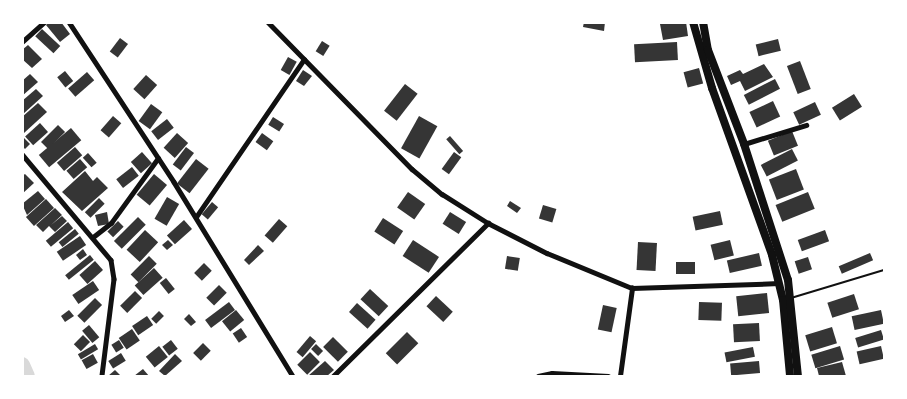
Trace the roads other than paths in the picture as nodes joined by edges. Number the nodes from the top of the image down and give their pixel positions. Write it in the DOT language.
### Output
graph roads {
  1 [pos="44,22"];
  2 [pos="69,22"];
  3 [pos="268,22"];
  4 [pos="693,22"];
  5 [pos="703,22"];
  6 [pos="22,42"];
  7 [pos="304,59"];
  8 [pos="806,124"];
  9 [pos="744,144"];
  10 [pos="22,154"];
  11 [pos="158,158"];
  12 [pos="763,199"];
  13 [pos="754,202"];
  14 [pos="196,217"];
  15 [pos="488,223"];
  16 [pos="93,237"];
  17 [pos="884,270"];
  18 [pos="780,283"];
  19 [pos="632,288"];
  20 [pos="791,298"];
  21 [pos="291,374"];
  22 [pos="102,376"];
  23 [pos="285,376"];
  24 [pos="333,376"];
  25 [pos="538,376"];
  26 [pos="608,376"];
  27 [pos="620,376"];
  28 [pos="790,376"];
  29 [pos="798,376"];
  1 -- 6 [label="street"];
  2 -- 11 [label="street"];
  3 -- 7 [label="street"];
  4 -- 13 [label="highway"];
  5 -- 9 [label="highway"];
  7 -- 14 [label="street"];
  7 -- 15 [label="street"];
  8 -- 9 [label="street"];
  9 -- 12 [label="highway"];
  10 -- 16 [label="street"];
  11 -- 14 [label="street"];
  11 -- 16 [label="street"];
  12 -- 13 [label="highway"];
  12 -- 20 [label="highway"];
  13 -- 18 [label="highway"];
  14 -- 21 [label="street"];
  15 -- 19 [label="street"];
  15 -- 24 [label="street"];
  16 -- 22 [label="street"];
  17 -- 20 [label="lane"];
  18 -- 19 [label="street"];
  18 -- 28 [label="highway"];
  19 -- 27 [label="street"];
  20 -- 29 [label="highway"];
  21 -- 23 [label="street"];
  25 -- 26 [label="street"];
}
